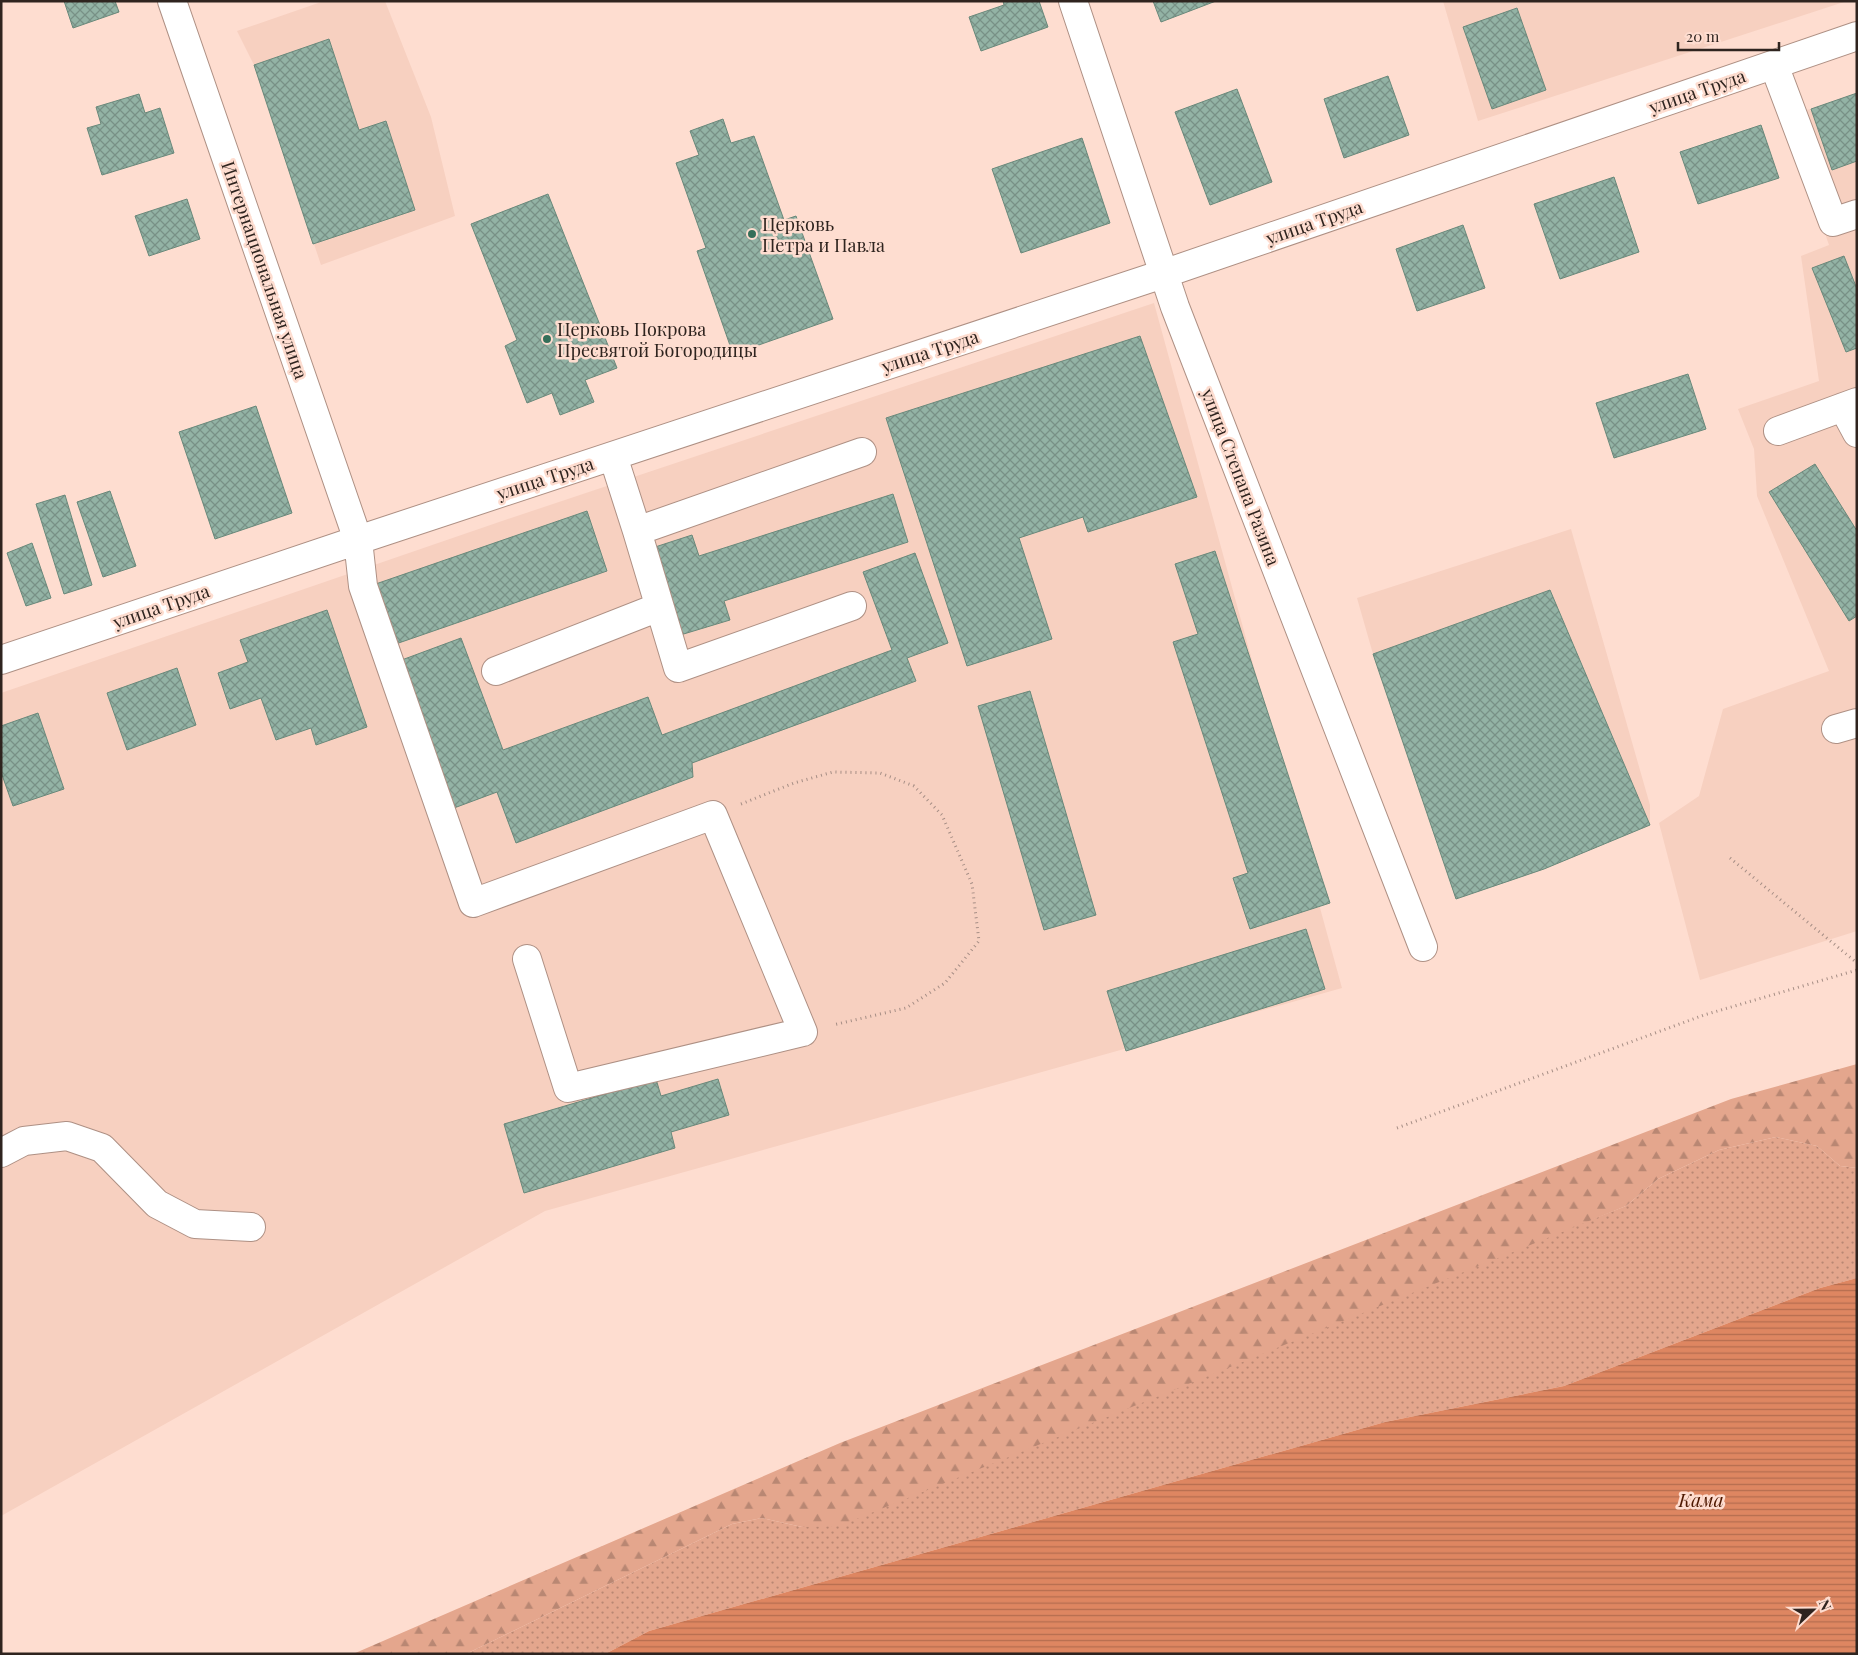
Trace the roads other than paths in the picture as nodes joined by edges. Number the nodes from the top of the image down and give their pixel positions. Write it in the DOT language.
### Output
graph roads {
  1 [pos="172,1"];
  2 [pos="1073,1"];
  3 [pos="1857,36"];
  4 [pos="1774,65"];
  5 [pos="1857,214"];
  6 [pos="1163,274"];
  7 [pos="1850,405"];
  8 [pos="1778,431"];
  9 [pos="1857,433"];
  10 [pos="862,452"];
  11 [pos="613,456"];
  12 [pos="637,530"];
  13 [pos="358,540"];
  14 [pos="852,606"];
  15 [pos="659,607"];
  16 [pos="1,660"];
  17 [pos="496,670"];
  18 [pos="1423,947"];
  19 [pos="527,959"];
  20 [pos="1,1153"];
  21 [pos="250,1227"];
  1 -- 13 [label="street, Интернациональная улица"];
  2 -- 6 [label="street, улица Степана Разина"];
  3 -- 4 [label="street, улица Труда"];
  4 -- 5 [label="street"];
  4 -- 6 [label="street, улица Труда"];
  6 -- 11 [label="street, улица Труда"];
  6 -- 18 [label="street, улица Степана Разина"];
  7 -- 8 [label="street"];
  7 -- 9 [label="street"];
  10 -- 12 [label="street"];
  11 -- 12 [label="street"];
  11 -- 13 [label="street, улица Труда"];
  12 -- 15 [label="street"];
  13 -- 16 [label="street, улица Труда"];
  13 -- 19 [label="street, Интернациональная улица"];
  14 -- 15 [label="street"];
  15 -- 17 [label="street"];
  20 -- 21 [label="street"];
}
